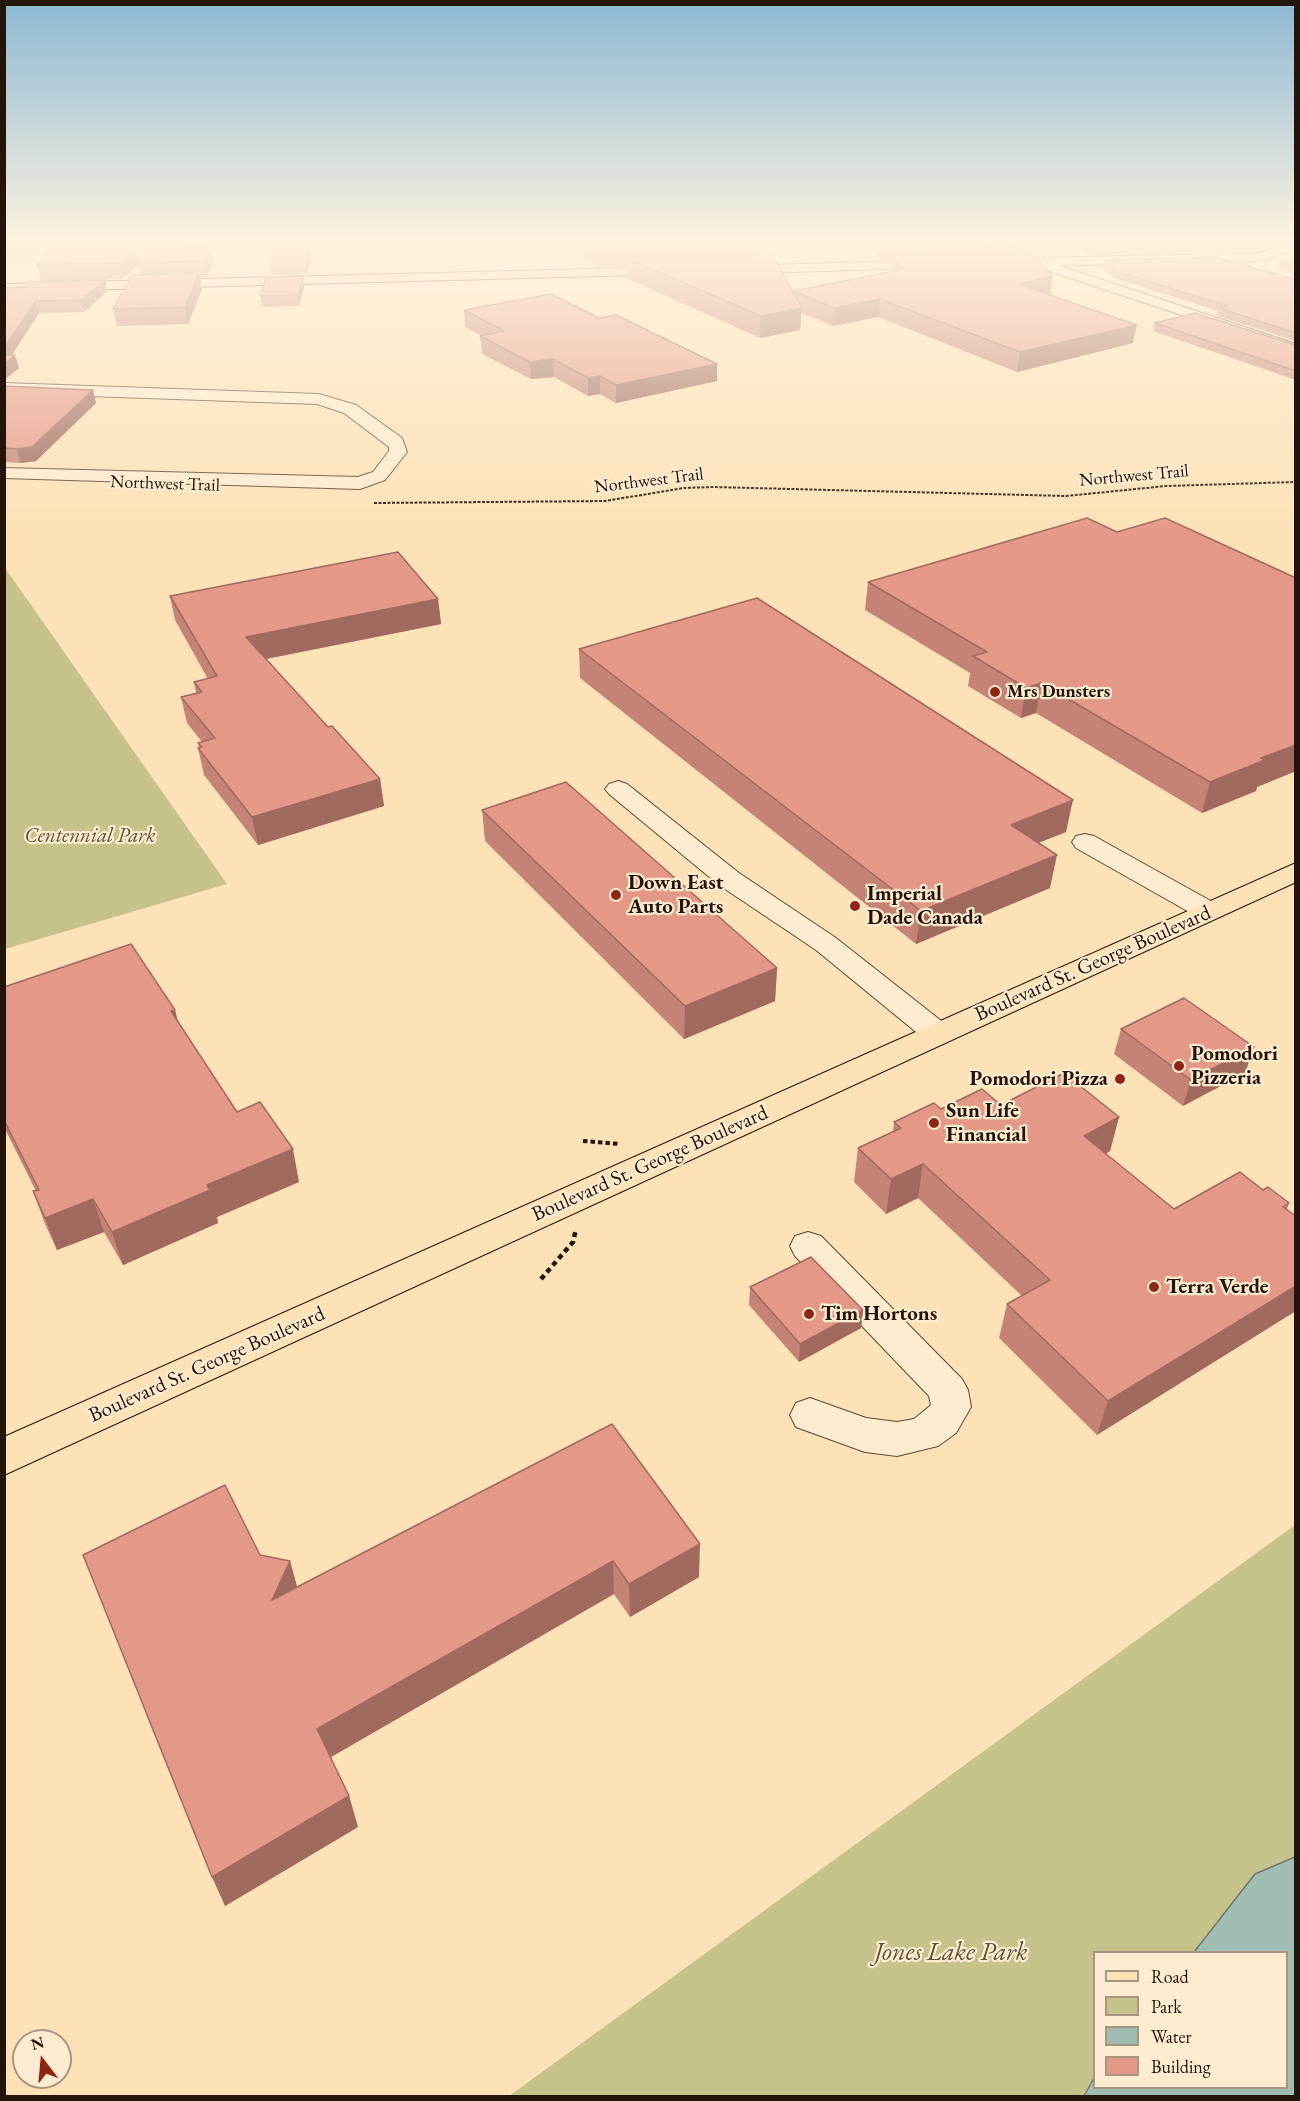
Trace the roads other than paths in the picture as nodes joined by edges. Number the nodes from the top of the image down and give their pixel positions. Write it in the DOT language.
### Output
graph roads {
  1 [pos="1275,342"];
  2 [pos="1296,349"];
  3 [pos="4,388"];
  4 [pos="4,473"];
  5 [pos="618,789"];
  6 [pos="1085,842"];
  7 [pos="1296,871"];
  8 [pos="1208,911"];
  9 [pos="939,1034"];
  10 [pos="808,1246"];
  11 [pos="810,1415"];
  12 [pos="4,1457"];
  1 -- 2 [label="street"];
  3 -- 4 [label="street"];
  5 -- 9 [label="street"];
  6 -- 8 [label="street"];
  7 -- 8 [label="main road, Boulevard St. George Boulevard"];
  8 -- 9 [label="main road, Boulevard St. George Boulevard"];
  9 -- 12 [label="main road, Boulevard St. George Boulevard"];
  10 -- 11 [label="street"];
}
